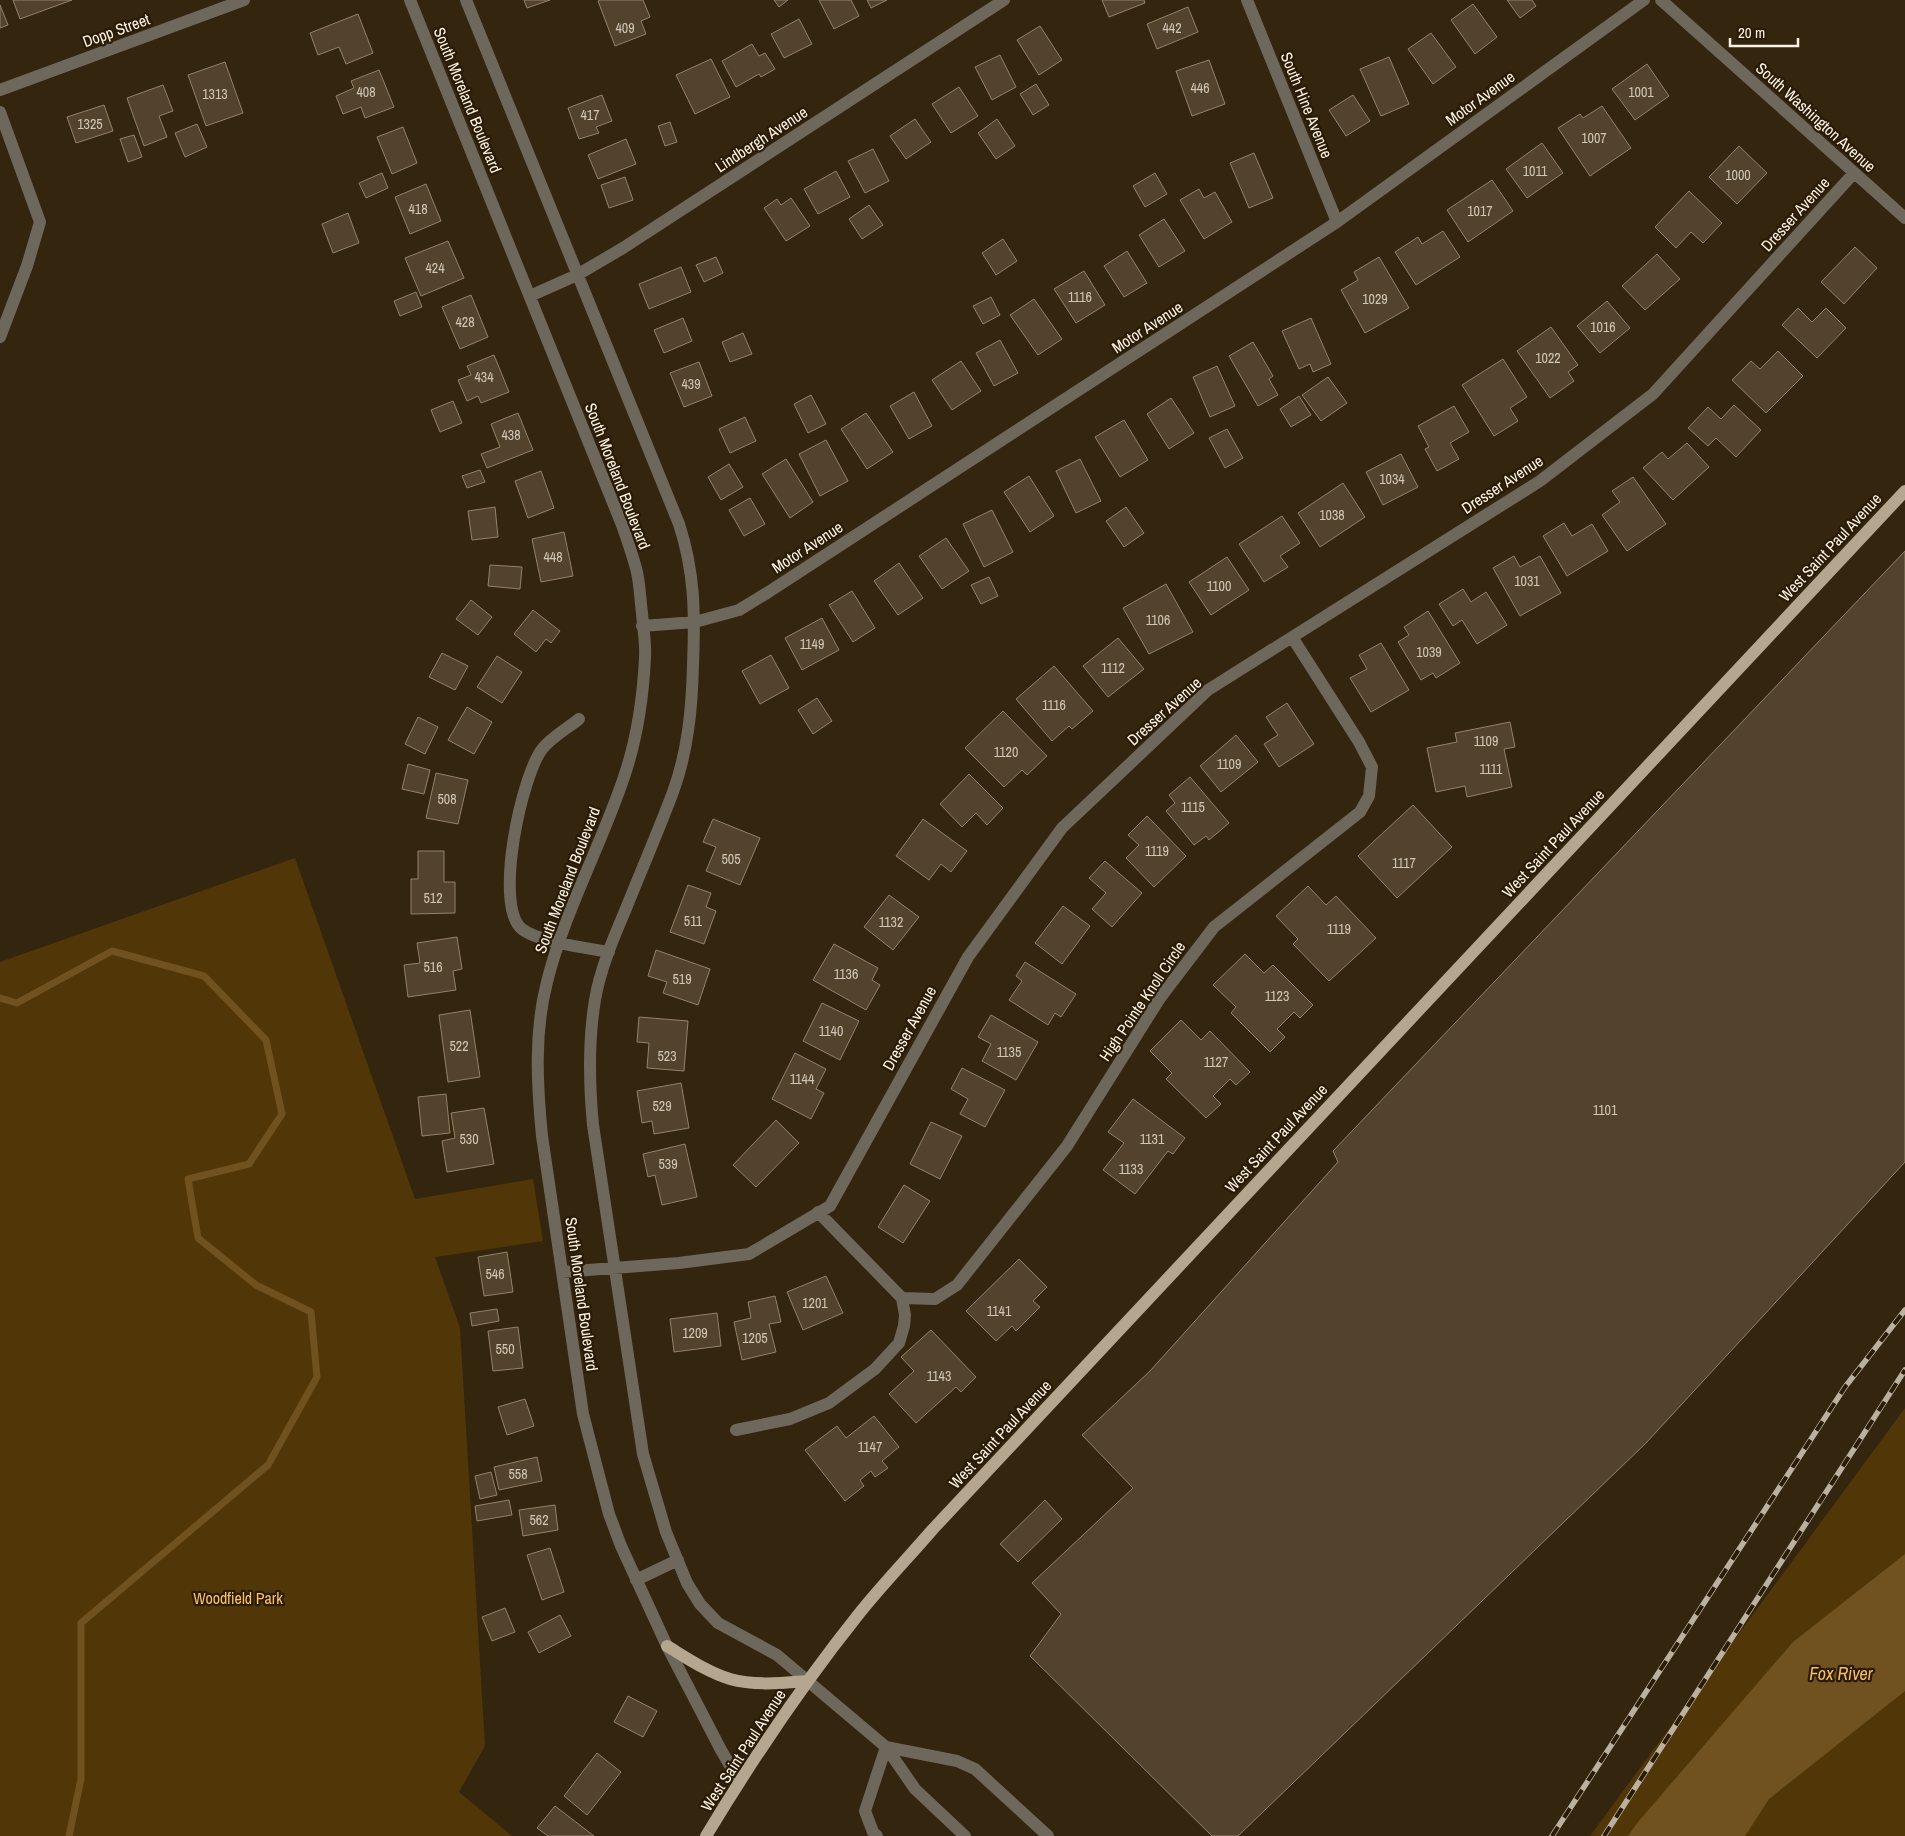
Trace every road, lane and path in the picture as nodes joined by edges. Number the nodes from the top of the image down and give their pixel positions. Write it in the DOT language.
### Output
graph roads {
  1 [pos="244,0"];
  2 [pos="410,0"];
  3 [pos="466,0"];
  4 [pos="1004,0"];
  5 [pos="1247,0"];
  6 [pos="1644,0"];
  7 [pos="1661,0"];
  8 [pos="0,90"];
  9 [pos="0,112"];
  10 [pos="1854,173"];
  11 [pos="1905,218"];
  12 [pos="1336,222"];
  13 [pos="577,275"];
  14 [pos="530,296"];
  15 [pos="0,337"];
  16 [pos="1905,491"];
  17 [pos="695,622"];
  18 [pos="642,626"];
  19 [pos="1292,637"];
  20 [pos="579,719"];
  21 [pos="559,942"];
  22 [pos="609,952"];
  23 [pos="818,1212"];
  24 [pos="614,1268"];
  25 [pos="562,1272"];
  26 [pos="902,1298"];
  27 [pos="736,1430"];
  28 [pos="678,1560"];
  29 [pos="636,1580"];
  30 [pos="667,1646"];
  31 [pos="808,1682"];
  32 [pos="886,1746"];
  33 [pos="739,1781"];
  34 [pos="706,1836"];
  35 [pos="877,1836"];
  36 [pos="965,1836"];
  37 [pos="1048,1836"];
  1 -- 8 [label="street, Dopp Street"];
  2 -- 14 [label="street, South Moreland Boulevard"];
  3 -- 13 [label="street"];
  4 -- 13 [label="street, Lindbergh Avenue"];
  5 -- 12 [label="street, South Hine Avenue"];
  6 -- 12 [label="street, Motor Avenue"];
  7 -- 10 [label="street, South Washington Avenue"];
  9 -- 15 [label="street"];
  10 -- 11 [label="street, South Washington Avenue"];
  10 -- 19 [label="street, Dresser Avenue"];
  12 -- 17 [label="street, Motor Avenue"];
  13 -- 14 [label="street, Lindbergh Avenue"];
  13 -- 17 [label="street"];
  14 -- 18 [label="street, South Moreland Boulevard"];
  16 -- 31 [label="main road, West Saint Paul Avenue"];
  17 -- 18 [label="street, Motor Avenue"];
  17 -- 22 [label="street"];
  18 -- 21 [label="street, South Moreland Boulevard"];
  19 -- 23 [label="street, Dresser Avenue"];
  19 -- 26 [label="street, High Pointe Knoll Circle"];
  20 -- 21 [label="street"];
  21 -- 22 [label="street"];
  21 -- 25 [label="street, South Moreland Boulevard"];
  22 -- 24 [label="street"];
  23 -- 24 [label="street, Dresser Avenue"];
  23 -- 26 [label="street"];
  24 -- 25 [label="street, Dresser Avenue"];
  24 -- 28 [label="street"];
  25 -- 29 [label="street, South Moreland Boulevard"];
  26 -- 27 [label="street"];
  28 -- 29 [label="street"];
  28 -- 31 [label="street"];
  29 -- 30 [label="street, South Moreland Boulevard"];
  30 -- 31 [label="main road"];
  30 -- 33 [label="street, South Moreland Boulevard"];
  31 -- 32 [label="street"];
  31 -- 33 [label="main road, West Saint Paul Avenue"];
  32 -- 35 [label="street"];
  32 -- 36 [label="street"];
  32 -- 37 [label="street"];
  33 -- 34 [label="main road, West Saint Paul Avenue"];
}
